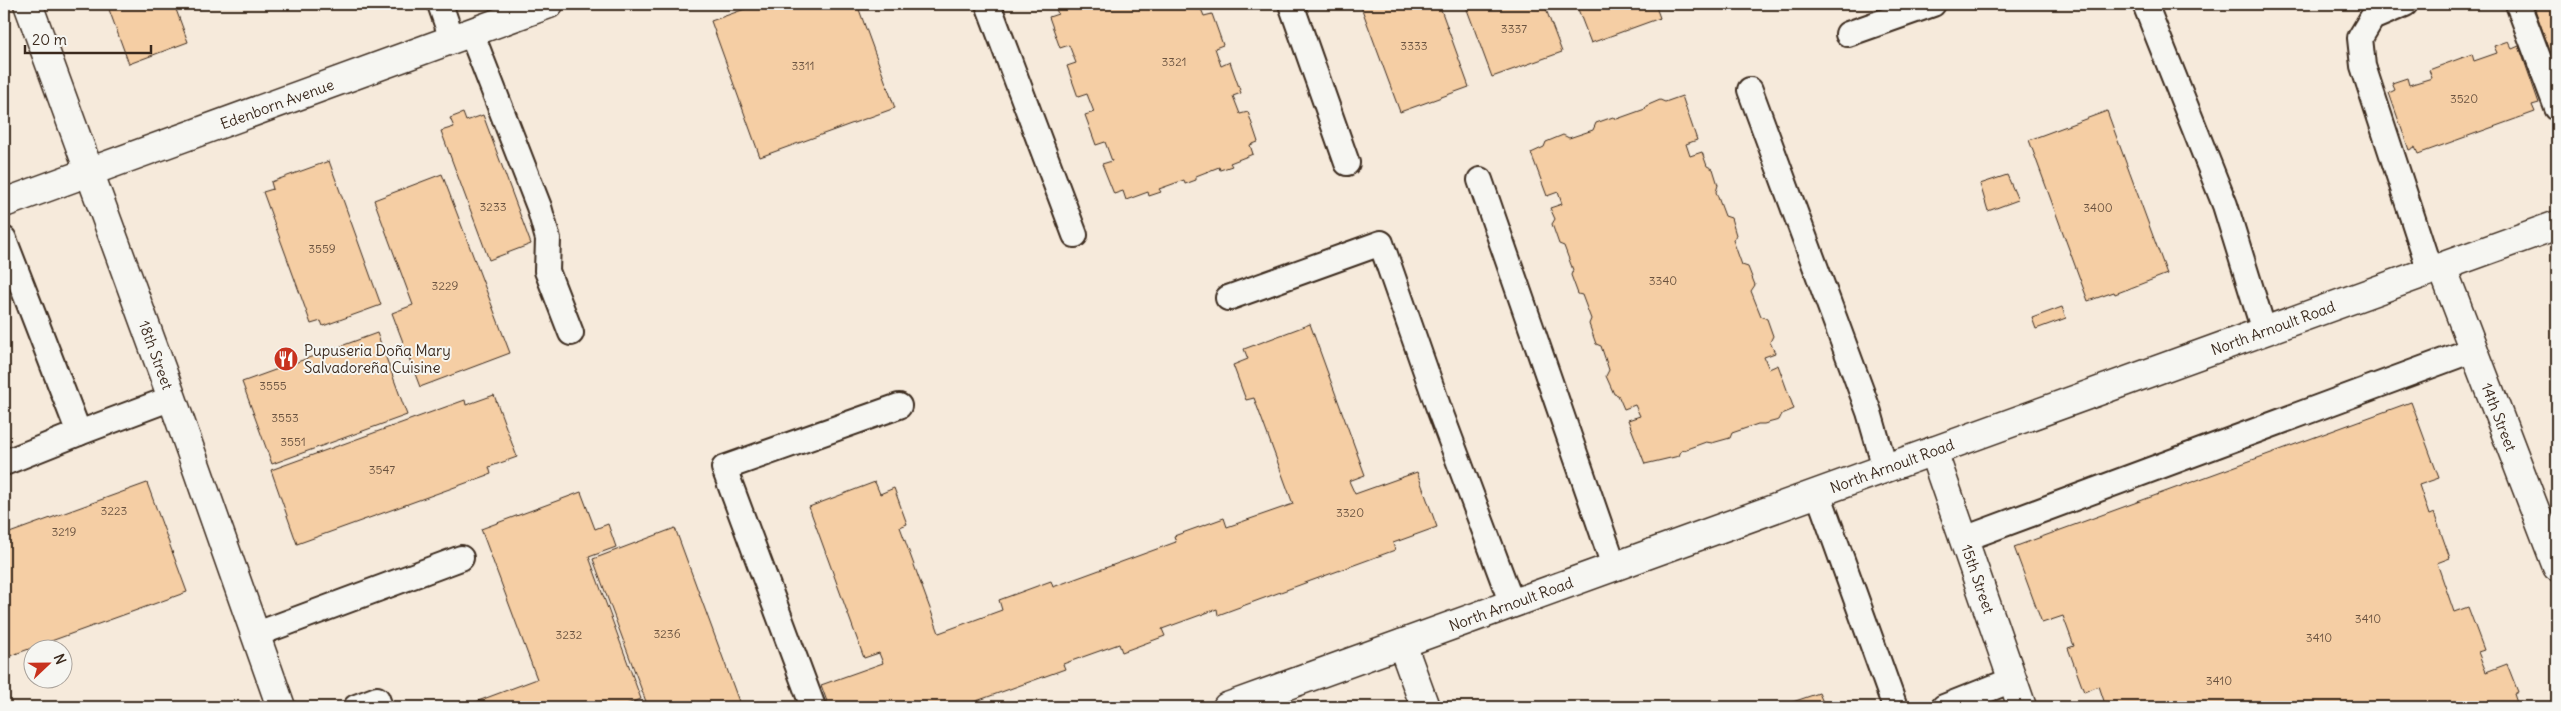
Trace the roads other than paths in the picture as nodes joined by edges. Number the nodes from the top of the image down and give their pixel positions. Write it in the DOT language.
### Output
graph roads {
  1 [pos="28,4"];
  2 [pos="440,4"];
  3 [pos="549,4"];
  4 [pos="988,4"];
  5 [pos="1292,4"];
  6 [pos="1933,4"];
  7 [pos="2145,4"];
  8 [pos="2405,4"];
  9 [pos="2518,4"];
  10 [pos="1848,34"];
  11 [pos="462,36"];
  12 [pos="1750,90"];
  13 [pos="2557,108"];
  14 [pos="1348,163"];
  15 [pos="90,172"];
  16 [pos="1480,180"];
  17 [pos="4,203"];
  18 [pos="2557,224"];
  19 [pos="1075,235"];
  20 [pos="4,238"];
  21 [pos="2436,269"];
  22 [pos="1228,298"];
  23 [pos="2264,331"];
  24 [pos="571,332"];
  25 [pos="2473,350"];
  26 [pos="172,398"];
  27 [pos="899,406"];
  28 [pos="79,433"];
  29 [pos="1934,450"];
  30 [pos="4,463"];
  31 [pos="1885,468"];
  32 [pos="1818,493"];
  33 [pos="1964,539"];
  34 [pos="461,558"];
  35 [pos="1614,566"];
  36 [pos="2557,567"];
  37 [pos="1512,604"];
  38 [pos="257,634"];
  39 [pos="1402,644"];
  40 [pos="2012,680"];
  41 [pos="281,707"];
  42 [pos="356,707"];
  43 [pos="380,707"];
  44 [pos="813,707"];
  45 [pos="1227,707"];
  46 [pos="1425,707"];
  47 [pos="1895,707"];
  48 [pos="1944,707"];
  49 [pos="2022,707"];
  1 -- 15 [label="street, 18th Street"];
  2 -- 11 [label="lane"];
  3 -- 11 [label="street, Edenborn Avenue"];
  4 -- 19 [label="lane"];
  5 -- 14 [label="lane"];
  6 -- 10 [label="lane"];
  7 -- 23 [label="lane"];
  8 -- 21 [label="lane"];
  9 -- 13 [label="lane"];
  11 -- 15 [label="street, Edenborn Avenue"];
  11 -- 24 [label="lane"];
  12 -- 31 [label="lane"];
  15 -- 17 [label="street, Edenborn Avenue"];
  15 -- 26 [label="street, 18th Street"];
  16 -- 35 [label="lane"];
  18 -- 21 [label="street, North Arnoult Road"];
  20 -- 28 [label="lane"];
  21 -- 23 [label="street, North Arnoult Road"];
  21 -- 25 [label="street, 14th Street"];
  22 -- 37 [label="lane"];
  23 -- 29 [label="street, North Arnoult Road"];
  25 -- 33 [label="lane"];
  25 -- 36 [label="street, 14th Street"];
  26 -- 28 [label="lane"];
  26 -- 38 [label="street, 18th Street"];
  27 -- 44 [label="lane"];
  28 -- 30 [label="lane"];
  29 -- 31 [label="street, North Arnoult Road"];
  29 -- 33 [label="street, 15th Street"];
  31 -- 32 [label="street, North Arnoult Road"];
  32 -- 35 [label="street, North Arnoult Road"];
  32 -- 47 [label="lane"];
  33 -- 40 [label="street, 15th Street"];
  34 -- 38 [label="lane"];
  35 -- 37 [label="street, North Arnoult Road"];
  37 -- 39 [label="street, North Arnoult Road"];
  38 -- 41 [label="street, 18th Street"];
  39 -- 45 [label="street, North Arnoult Road"];
  39 -- 46 [label="street"];
  40 -- 48 [label="lane"];
  40 -- 49 [label="street, 15th Street"];
  42 -- 43 [label="lane"];
}
